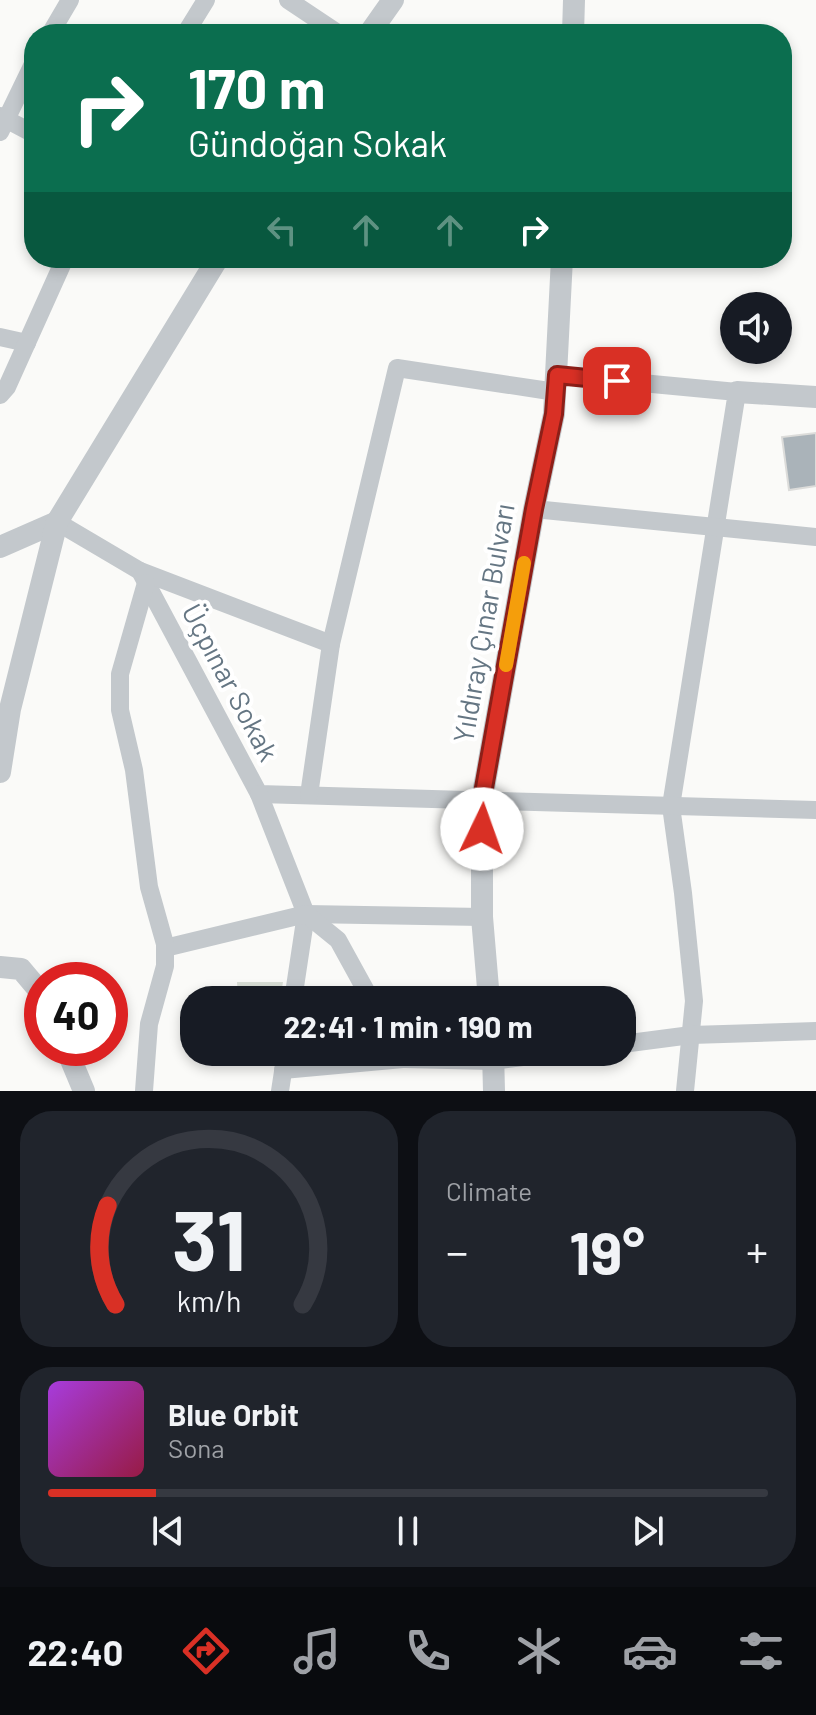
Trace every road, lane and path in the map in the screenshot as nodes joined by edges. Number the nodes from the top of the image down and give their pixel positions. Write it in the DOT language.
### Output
graph roads {
  1 [pos="70,0"];
  2 [pos="206,0"];
  3 [pos="288,0"];
  4 [pos="393,0"];
  5 [pos="574,0"];
  6 [pos="56,24"];
  7 [pos="191,24"];
  8 [pos="324,24"];
  9 [pos="376,24"];
  10 [pos="573,24"];
  11 [pos="24,81"];
  12 [pos="2,122"];
  13 [pos="24,130"];
  14 [pos="61,268"];
  15 [pos="212,268"];
  16 [pos="562,268"];
  17 [pos="0,337"];
  18 [pos="27,343"];
  19 [pos="556,383"];
  20 [pos="737,392"];
  21 [pos="0,395"];
  22 [pos="816,397"];
  23 [pos="534,509"];
  24 [pos="57,522"];
  25 [pos="716,528"];
  26 [pos="816,537"];
  27 [pos="0,547"];
  28 [pos="143,577"];
  29 [pos="331,644"];
  30 [pos="0,772"];
  31 [pos="259,794"];
  32 [pos="309,795"];
  33 [pos="482,799"];
  34 [pos="671,806"];
  35 [pos="816,810"];
  36 [pos="306,914"];
  37 [pos="482,917"];
  38 [pos="165,948"];
  39 [pos="0,967"];
  40 [pos="24,973"];
  41 [pos="295,986"];
  42 [pos="363,986"];
  43 [pos="488,986"];
  44 [pos="816,1031"];
  45 [pos="691,1035"];
  46 [pos="636,1042"];
  47 [pos="74,1066"];
  48 [pos="283,1066"];
  49 [pos="493,1066"];
  50 [pos="84,1091"];
  51 [pos="144,1091"];
  52 [pos="280,1091"];
  53 [pos="494,1091"];
  54 [pos="685,1091"];
  1 -- 6 [label="street"];
  2 -- 7 [label="street"];
  3 -- 8 [label="street"];
  4 -- 9 [label="street"];
  5 -- 10 [label="street"];
  11 -- 12 [label="street"];
  12 -- 13 [label="street"];
  14 -- 18 [label="street"];
  15 -- 24 [label="street"];
  16 -- 19 [label="street, Yıldıray Çınar Bulvarı"];
  17 -- 18 [label="street"];
  18 -- 21 [label="street"];
  19 -- 20 [label="street"];
  19 -- 23 [label="street, Yıldıray Çınar Bulvarı"];
  19 -- 29 [label="street"];
  20 -- 22 [label="street"];
  20 -- 25 [label="street"];
  23 -- 25 [label="street"];
  23 -- 33 [label="street, Yıldıray Çınar Bulvarı"];
  24 -- 27 [label="street"];
  24 -- 28 [label="street"];
  24 -- 30 [label="street"];
  25 -- 26 [label="street"];
  25 -- 34 [label="street"];
  28 -- 29 [label="street"];
  28 -- 31 [label="street, Üçpınar Sokak"];
  28 -- 38 [label="street"];
  29 -- 32 [label="street"];
  31 -- 32 [label="street, Üçpınar Sokak"];
  31 -- 36 [label="street"];
  32 -- 33 [label="street, Üçpınar Sokak"];
  33 -- 34 [label="street, Üçpınar Sokak"];
  33 -- 37 [label="street, Yıldıray Çınar Bulvarı"];
  34 -- 35 [label="street, Üçpınar Sokak"];
  34 -- 45 [label="street"];
  36 -- 37 [label="street"];
  36 -- 38 [label="street"];
  36 -- 41 [label="street"];
  36 -- 42 [label="street"];
  37 -- 43 [label="street, Yıldıray Çınar Bulvarı"];
  38 -- 51 [label="street"];
  39 -- 40 [label="street"];
  44 -- 45 [label="street"];
  45 -- 46 [label="street"];
  45 -- 54 [label="street"];
  47 -- 50 [label="street"];
  48 -- 52 [label="street"];
  49 -- 53 [label="street"];
}
